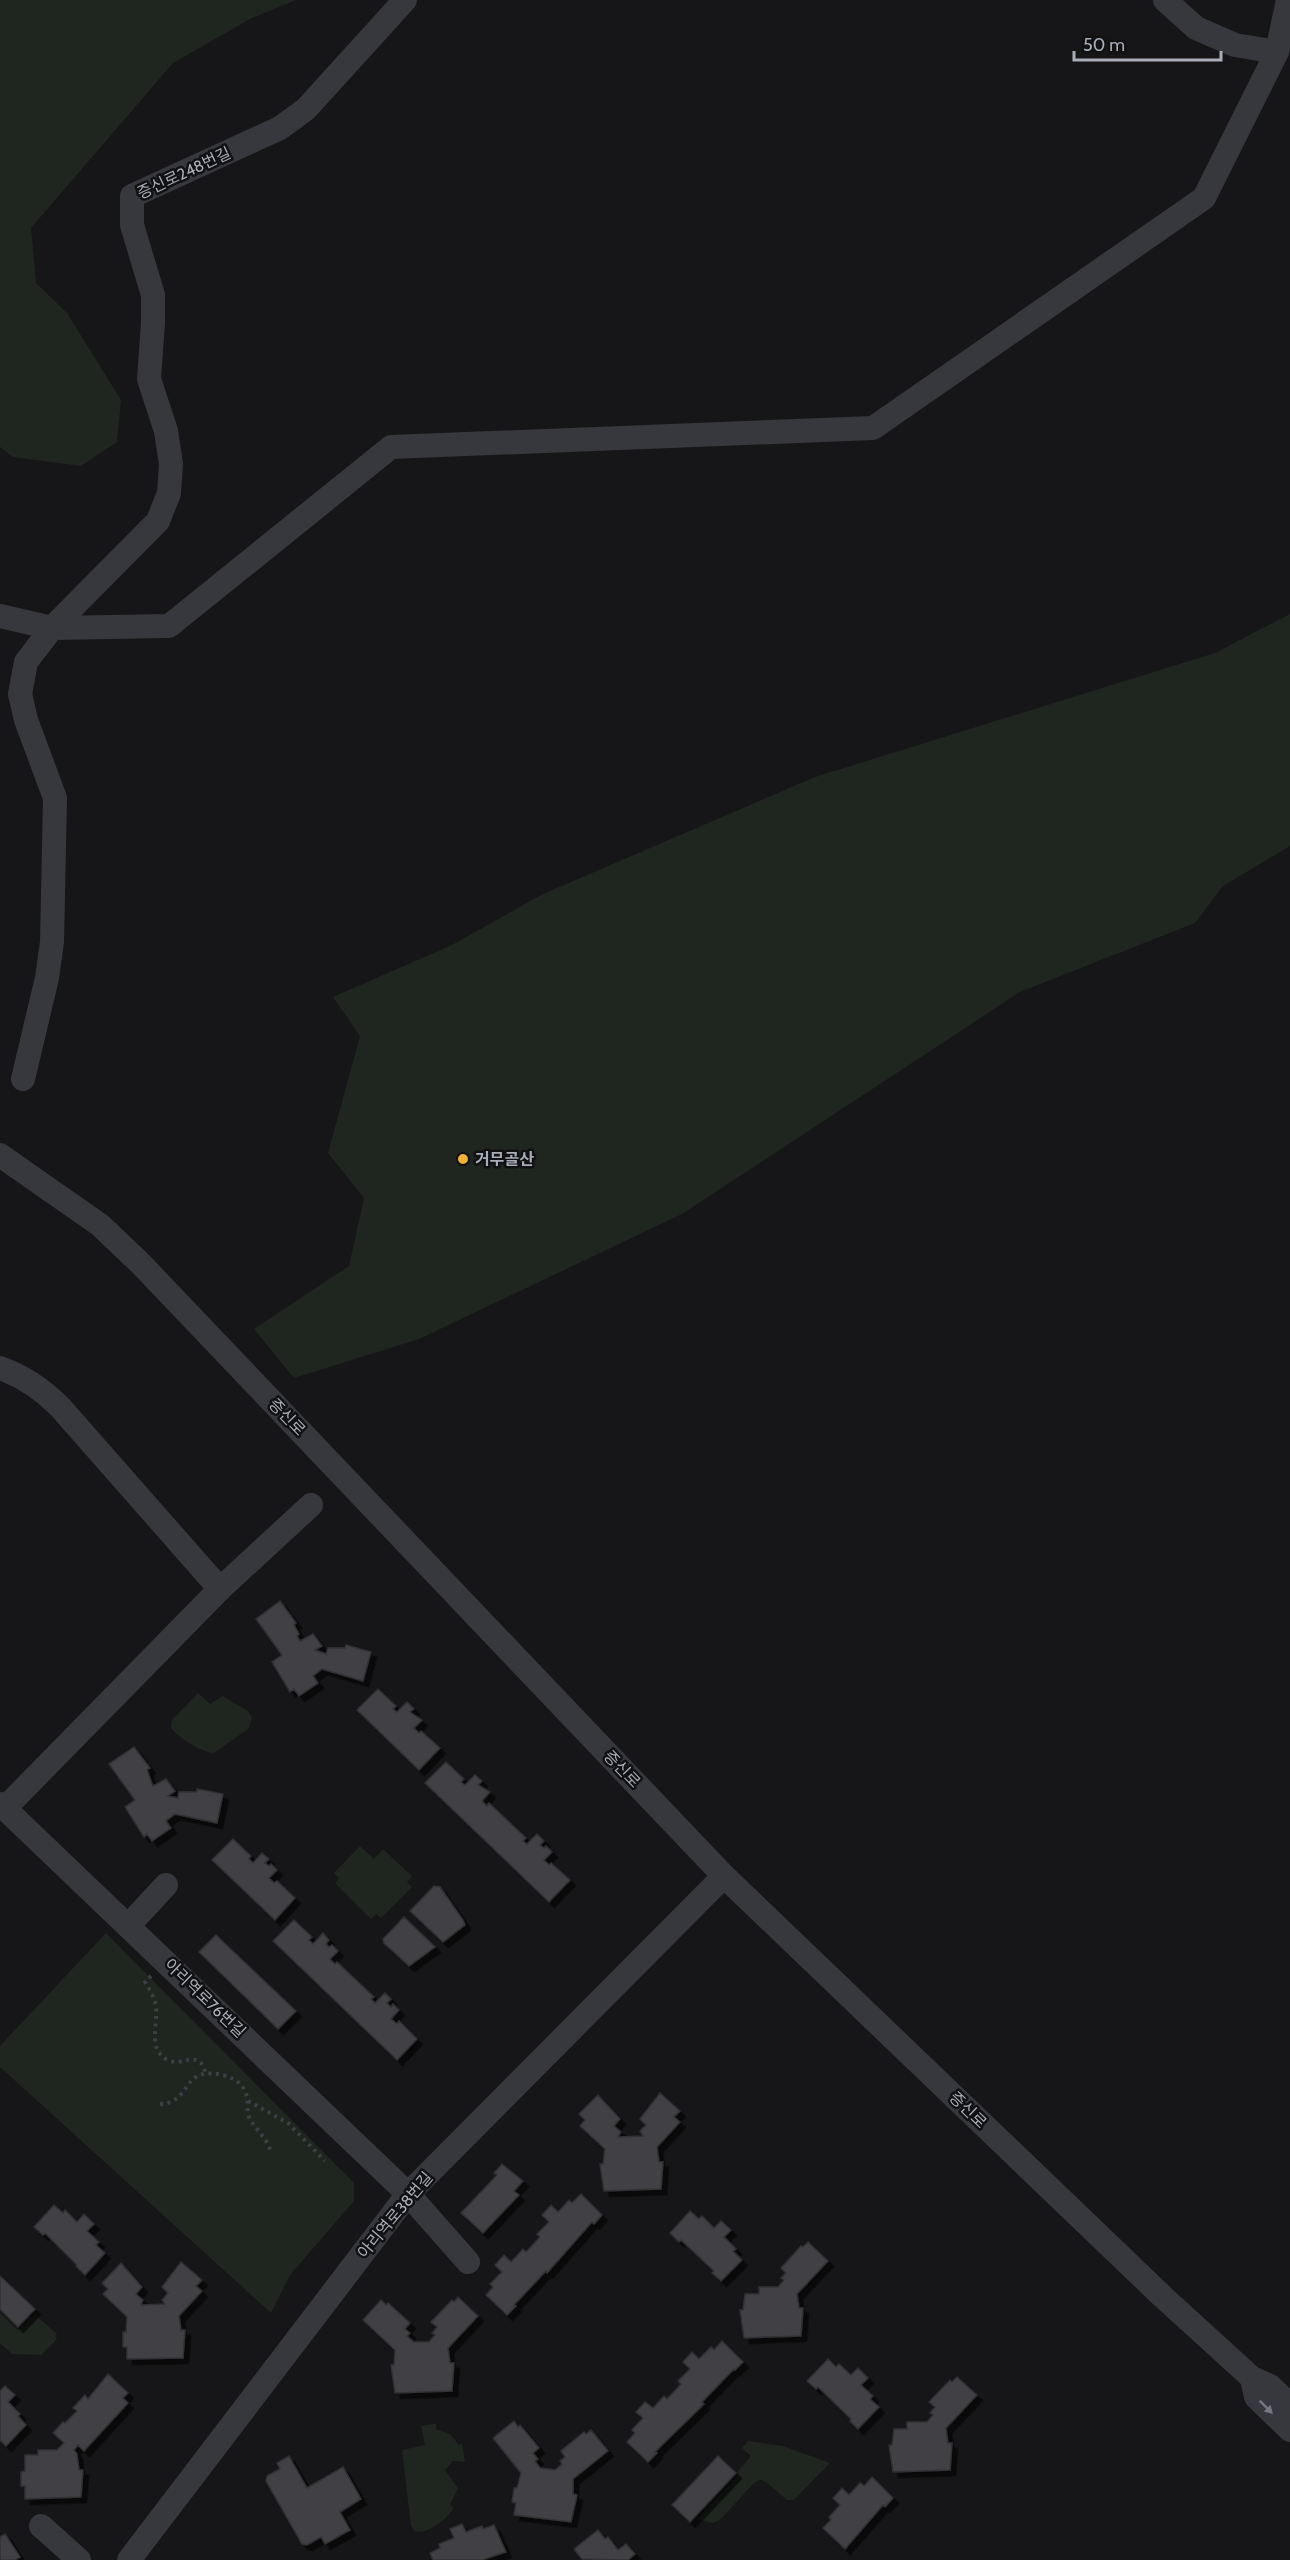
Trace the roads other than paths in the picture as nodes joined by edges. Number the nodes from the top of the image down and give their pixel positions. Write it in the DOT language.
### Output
graph roads {
  1 [pos="405,0"];
  2 [pos="1165,0"];
  3 [pos="1288,0"];
  4 [pos="1277,52"];
  5 [pos="0,616"];
  6 [pos="52,628"];
  7 [pos="22,1078"];
  8 [pos="0,1155"];
  9 [pos="0,1368"];
  10 [pos="311,1505"];
  11 [pos="220,1589"];
  12 [pos="2,1806"];
  13 [pos="724,1876"];
  14 [pos="166,1884"];
  15 [pos="129,1925"];
  16 [pos="408,2194"];
  17 [pos="468,2262"];
  18 [pos="1252,2378"];
  19 [pos="1290,2404"];
  20 [pos="1290,2430"];
  21 [pos="41,2526"];
  22 [pos="79,2560"];
  23 [pos="129,2560"];
  1 -- 6 [label="street, 증신로248번길"];
  2 -- 4 [label="street"];
  3 -- 4 [label="street"];
  4 -- 6 [label="street"];
  5 -- 6 [label="street"];
  6 -- 7 [label="street"];
  8 -- 13 [label="street, 증신로"];
  9 -- 11 [label="street"];
  10 -- 11 [label="street"];
  11 -- 12 [label="street"];
  12 -- 15 [label="street, 아리역로76번길"];
  13 -- 16 [label="street, 아리역로38번길"];
  13 -- 18 [label="street, 증신로"];
  14 -- 15 [label="street"];
  15 -- 16 [label="street, 아리역로76번길"];
  16 -- 17 [label="street, 아리역로76번길"];
  16 -- 23 [label="street, 아리역로38번길"];
  18 -- 19 [label="street, 증신로"];
  18 -- 20 [label="street, 증신로, one-way"];
  21 -- 22 [label="street"];
}
